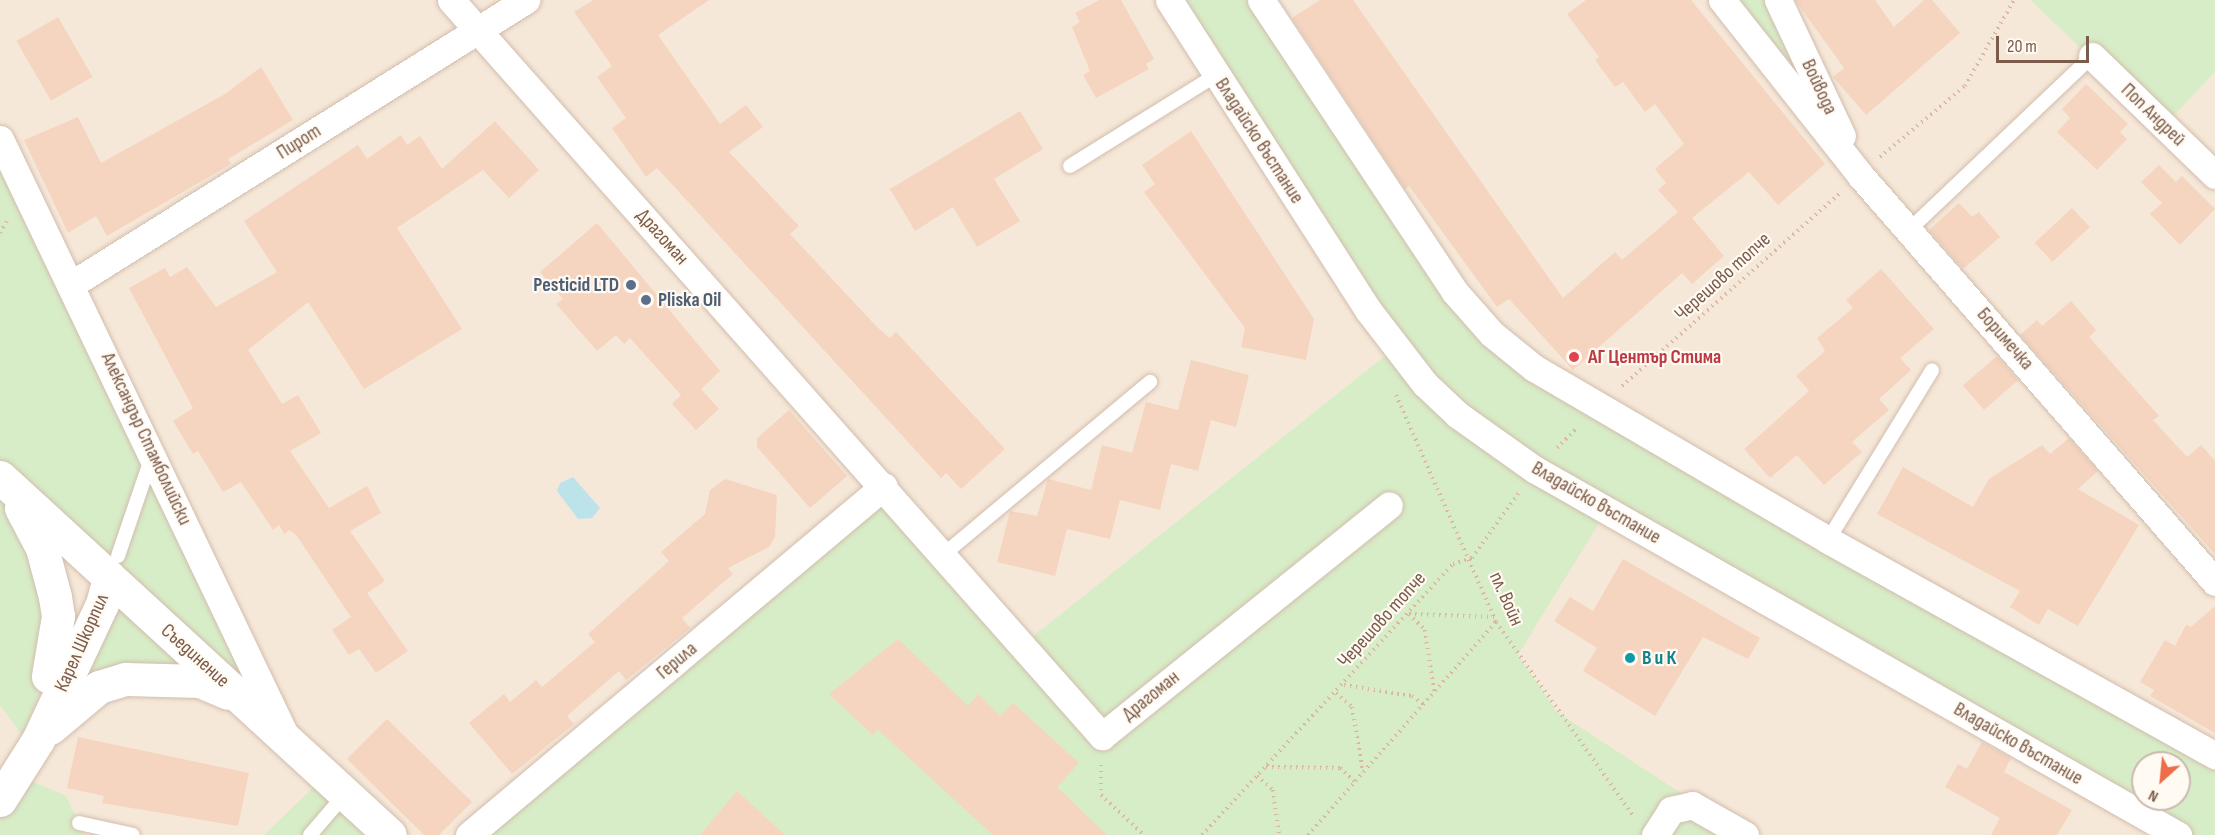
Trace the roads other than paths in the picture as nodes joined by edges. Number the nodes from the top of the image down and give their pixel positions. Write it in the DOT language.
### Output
graph roads {
  1 [pos="451,0"];
  2 [pos="526,0"];
  3 [pos="1169,0"];
  4 [pos="1261,0"];
  5 [pos="1722,0"];
  6 [pos="1778,0"];
  7 [pos="479,30"];
  8 [pos="2092,56"];
  9 [pos="1216,75"];
  10 [pos="0,139"];
  11 [pos="1070,166"];
  12 [pos="1860,175"];
  13 [pos="2215,175"];
  14 [pos="1910,229"];
  15 [pos="72,284"];
  16 [pos="1932,370"];
  17 [pos="1150,382"];
  18 [pos="152,451"];
  19 [pos="5,483"];
  20 [pos="884,486"];
  21 [pos="1389,505"];
  22 [pos="1828,540"];
  23 [pos="943,555"];
  24 [pos="113,566"];
  25 [pos="2215,582"];
  26 [pos="48,676"];
  27 [pos="242,699"];
  28 [pos="38,740"];
  29 [pos="288,740"];
  30 [pos="2215,755"];
  31 [pos="7,787"];
  32 [pos="346,793"];
  33 [pos="79,823"];
  34 [pos="1646,828"];
  35 [pos="133,835"];
  36 [pos="310,835"];
  37 [pos="390,835"];
  38 [pos="469,835"];
  39 [pos="1744,835"];
  40 [pos="2178,835"];
  1 -- 7 [label="street, Драгоман"];
  2 -- 7 [label="street, Пирот"];
  3 -- 9 [label="street, Владайско въстание"];
  4 -- 22 [label="street"];
  5 -- 12 [label="street, Боримечка"];
  6 -- 12 [label="street, Войвода"];
  7 -- 15 [label="street, Пирот"];
  7 -- 20 [label="street, Драгоман"];
  8 -- 13 [label="street, Поп Андрей"];
  8 -- 14 [label="lane"];
  9 -- 11 [label="lane"];
  9 -- 40 [label="street, Владайско въстание"];
  10 -- 15 [label="street, Александър Стамболийски"];
  12 -- 14 [label="street, Боримечка"];
  14 -- 25 [label="street, Боримечка"];
  15 -- 18 [label="street, Александър Стамболийски"];
  16 -- 22 [label="lane"];
  17 -- 23 [label="lane"];
  18 -- 24 [label="lane"];
  18 -- 29 [label="street, Александър Стамболийски"];
  19 -- 24 [label="street, Съединение"];
  19 -- 26 [label="street"];
  20 -- 23 [label="street, Драгоман"];
  20 -- 38 [label="street, Герила"];
  21 -- 23 [label="street, Драгоман"];
  22 -- 30 [label="street"];
  24 -- 26 [label="street, Карел Шкорпил"];
  24 -- 27 [label="street, Съединение"];
  24 -- 28 [label="street, Карел Шкорпил"];
  26 -- 31 [label="street, Карел Шкорпил"];
  27 -- 28 [label="street"];
  27 -- 29 [label="street, Съединение"];
  28 -- 31 [label="street, Карел Шкорпил"];
  29 -- 32 [label="street, Съединение"];
  32 -- 36 [label="lane"];
  32 -- 37 [label="street, Съединение"];
  33 -- 35 [label="lane"];
  34 -- 39 [label="street"];
}
